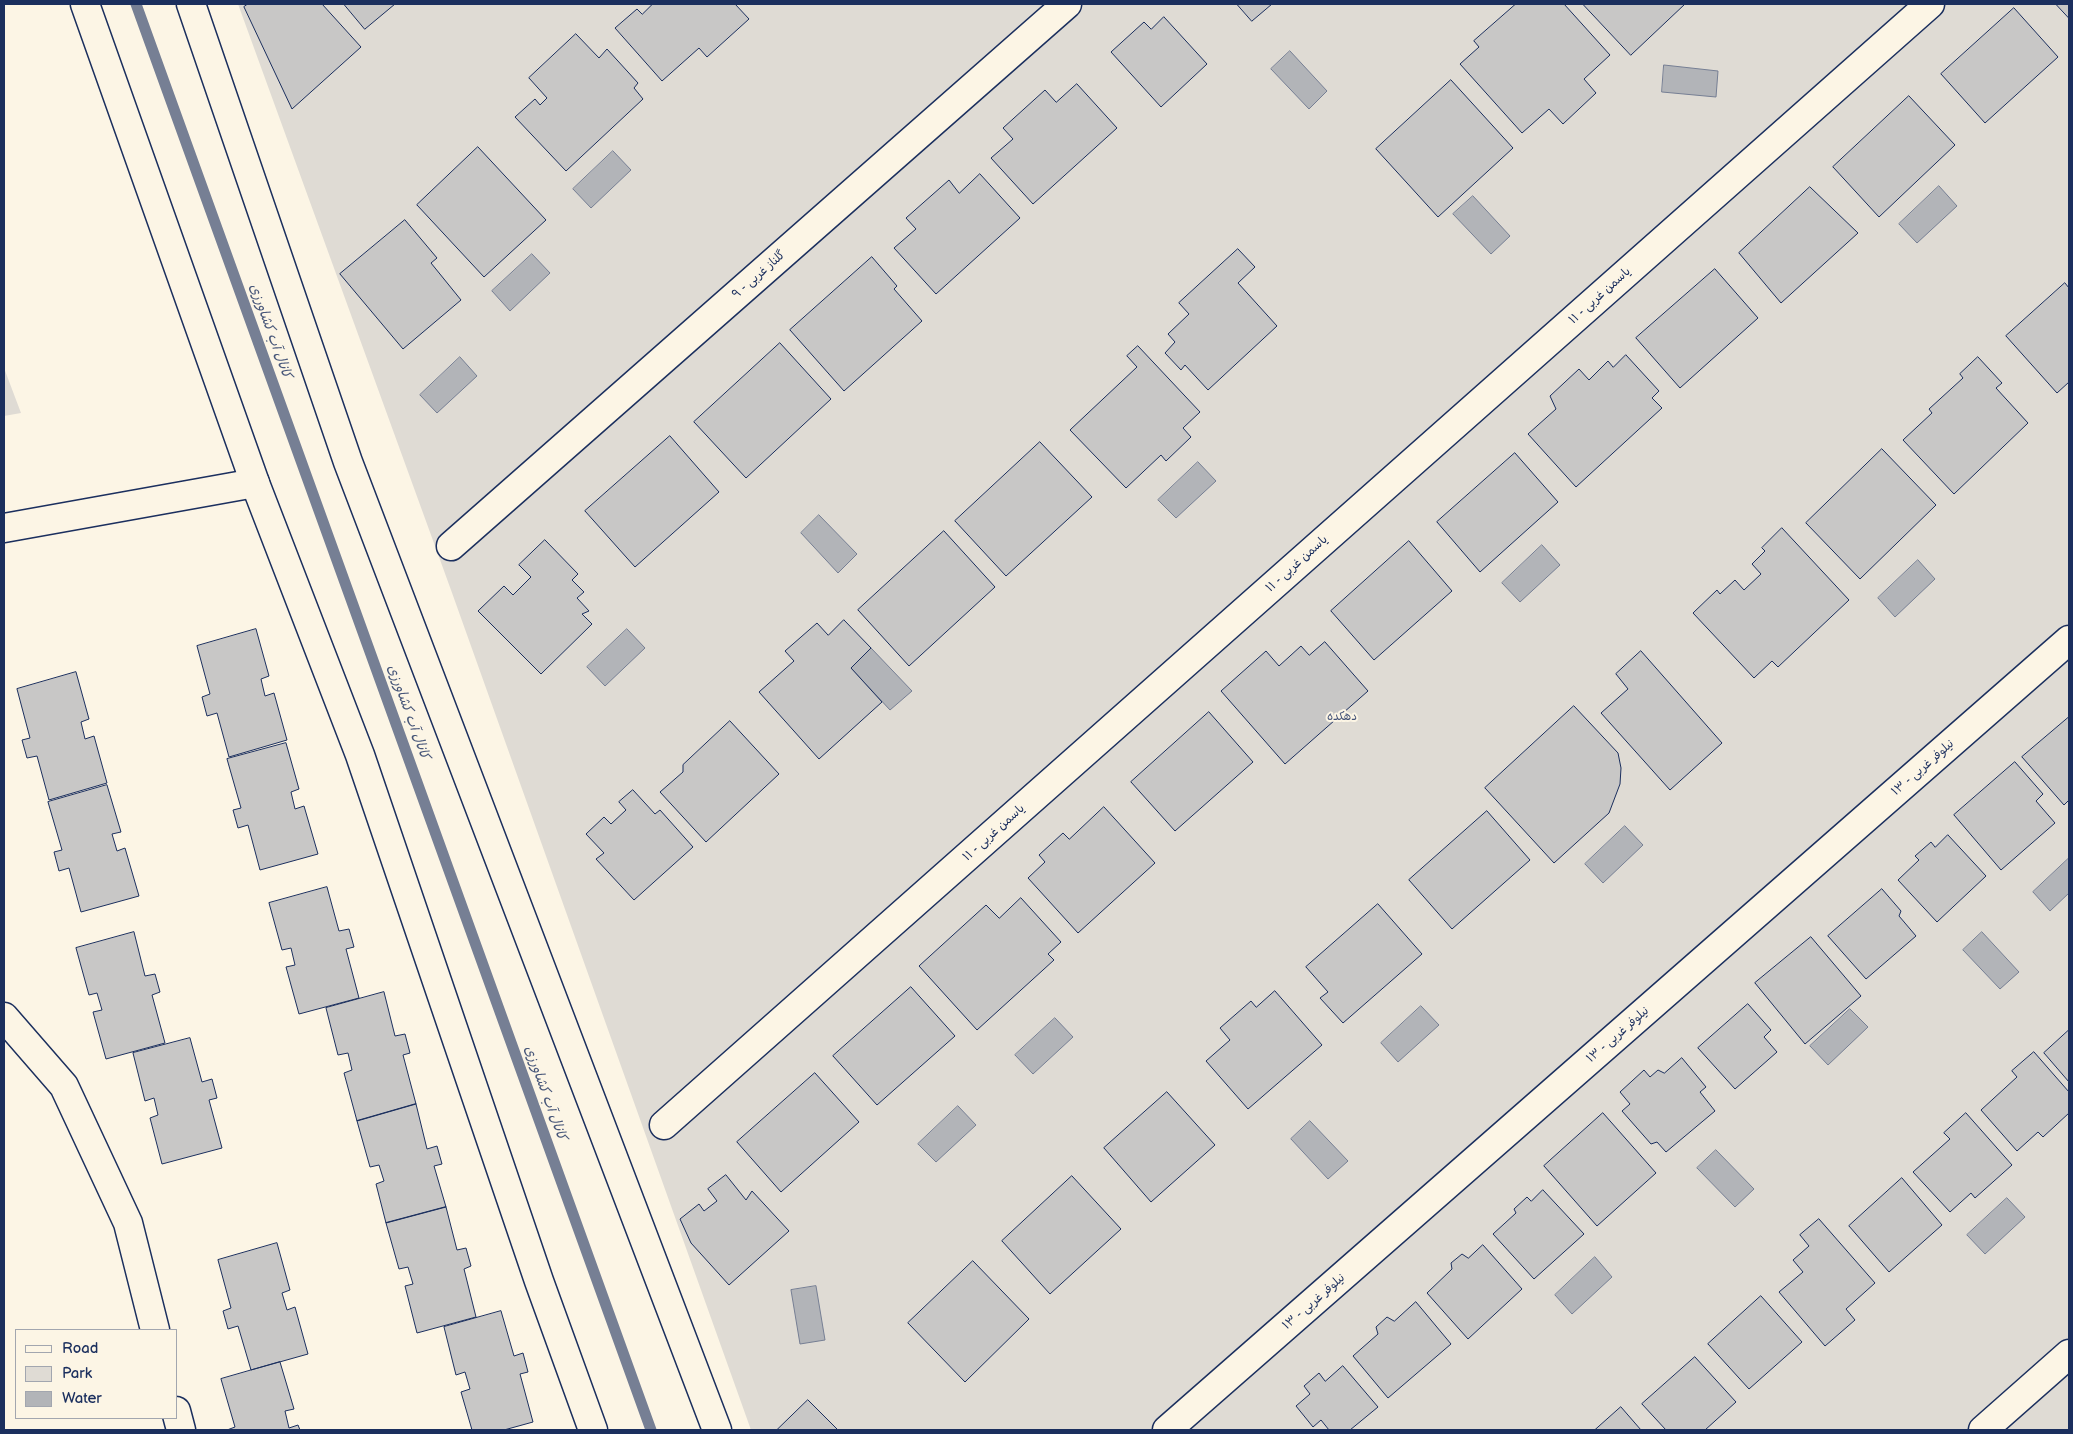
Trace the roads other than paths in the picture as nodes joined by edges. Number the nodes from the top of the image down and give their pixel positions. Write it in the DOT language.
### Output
graph roads {
  1 [pos="85,4"];
  2 [pos="191,4"];
  3 [pos="1067,4"];
  4 [pos="1930,4"];
  5 [pos="255,482"];
  6 [pos="4,528"];
  7 [pos="451,546"];
  8 [pos="2069,640"];
  9 [pos="4,1017"];
  10 [pos="664,1125"];
  11 [pos="155,1329"];
  12 [pos="2069,1354"];
  13 [pos="593,1430"];
  14 [pos="717,1430"];
  15 [pos="1167,1430"];
  16 [pos="1983,1430"];
  1 -- 5 [label="street"];
  2 -- 14 [label="street"];
  3 -- 7 [label="street, گلناز غربی - ۹"];
  4 -- 10 [label="street, یاسمن غربی - ۱۱"];
  5 -- 6 [label="street"];
  5 -- 13 [label="street"];
  8 -- 15 [label="street, نیلوفر غربی - ۱۳"];
  9 -- 11 [label="street"];
  12 -- 16 [label="street"];
}
